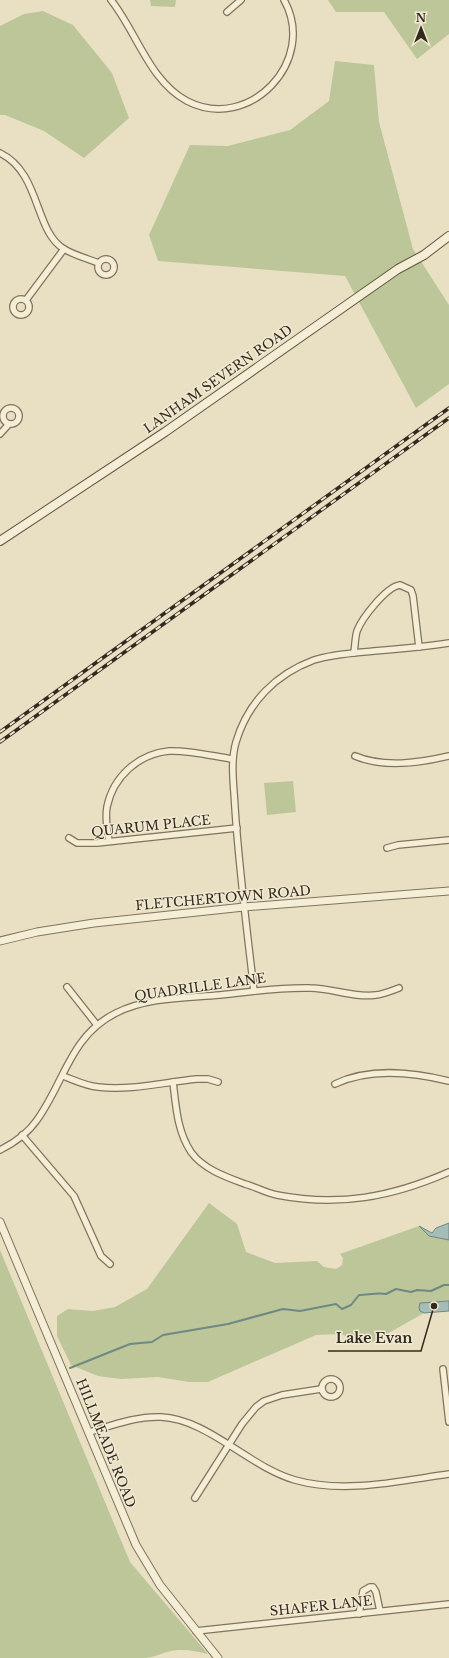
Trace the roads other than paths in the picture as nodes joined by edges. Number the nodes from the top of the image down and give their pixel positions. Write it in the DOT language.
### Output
graph roads {
  1 [pos="111,0"];
  2 [pos="241,0"];
  3 [pos="284,0"];
  4 [pos="227,12"];
  5 [pos="0,153"];
  6 [pos="449,236"];
  7 [pos="64,249"];
  8 [pos="99,263"];
  9 [pos="26,300"];
  10 [pos="9,424"];
  11 [pos="0,434"];
  12 [pos="0,541"];
  13 [pos="449,643"];
  14 [pos="419,647"];
  15 [pos="354,653"];
  16 [pos="355,756"];
  17 [pos="449,756"];
  18 [pos="232,759"];
  19 [pos="236,828"];
  20 [pos="69,838"];
  21 [pos="449,840"];
  22 [pos="108,841"];
  23 [pos="388,848"];
  24 [pos="449,891"];
  25 [pos="244,907"];
  26 [pos="0,941"];
  27 [pos="67,987"];
  28 [pos="399,988"];
  29 [pos="254,991"];
  30 [pos="97,1025"];
  31 [pos="63,1076"];
  32 [pos="449,1081"];
  33 [pos="173,1082"];
  34 [pos="218,1082"];
  35 [pos="335,1084"];
  36 [pos="22,1135"];
  37 [pos="0,1150"];
  38 [pos="449,1172"];
  39 [pos="0,1222"];
  40 [pos="110,1264"];
  41 [pos="443,1369"];
  42 [pos="321,1389"];
  43 [pos="449,1422"];
  44 [pos="90,1432"];
  45 [pos="228,1445"];
  46 [pos="449,1474"];
  47 [pos="195,1498"];
  48 [pos="449,1604"];
  49 [pos="380,1611"];
  50 [pos="359,1614"];
  51 [pos="196,1631"];
  52 [pos="218,1658"];
  1 -- 3 [label="street"];
  2 -- 4 [label="street"];
  5 -- 7 [label="street"];
  6 -- 12 [label="main road, LANHAM SEVERN ROAD"];
  7 -- 8 [label="street"];
  7 -- 9 [label="street"];
  10 -- 11 [label="street"];
  13 -- 14 [label="street"];
  14 -- 15 [label="street"];
  14 -- 15 [label="street"];
  15 -- 18 [label="street"];
  16 -- 17 [label="street"];
  18 -- 19 [label="street"];
  18 -- 22 [label="street"];
  19 -- 22 [label="street, QUARUM PLACE"];
  19 -- 25 [label="street"];
  20 -- 22 [label="street, QUARUM PLACE"];
  21 -- 23 [label="street"];
  24 -- 25 [label="street, FLETCHERTOWN ROAD"];
  25 -- 26 [label="street, FLETCHERTOWN ROAD"];
  25 -- 29 [label="street"];
  27 -- 30 [label="street"];
  28 -- 29 [label="street, QUADRILLE LANE"];
  29 -- 30 [label="street, QUADRILLE LANE"];
  30 -- 31 [label="street, QUADRILLE LANE"];
  31 -- 33 [label="street"];
  31 -- 36 [label="street, QUADRILLE LANE"];
  32 -- 35 [label="street"];
  33 -- 34 [label="street"];
  33 -- 38 [label="street"];
  36 -- 37 [label="street, QUADRILLE LANE"];
  36 -- 40 [label="street"];
  39 -- 44 [label="street, HILLMEADE ROAD"];
  41 -- 43 [label="street"];
  42 -- 45 [label="street"];
  44 -- 45 [label="street"];
  44 -- 51 [label="street, HILLMEADE ROAD"];
  45 -- 46 [label="street"];
  45 -- 47 [label="street"];
  48 -- 49 [label="street, SHAFER LANE"];
  49 -- 50 [label="street, SHAFER LANE"];
  49 -- 50 [label="street"];
  50 -- 51 [label="street, SHAFER LANE"];
  51 -- 52 [label="street, HILLMEADE ROAD"];
}
